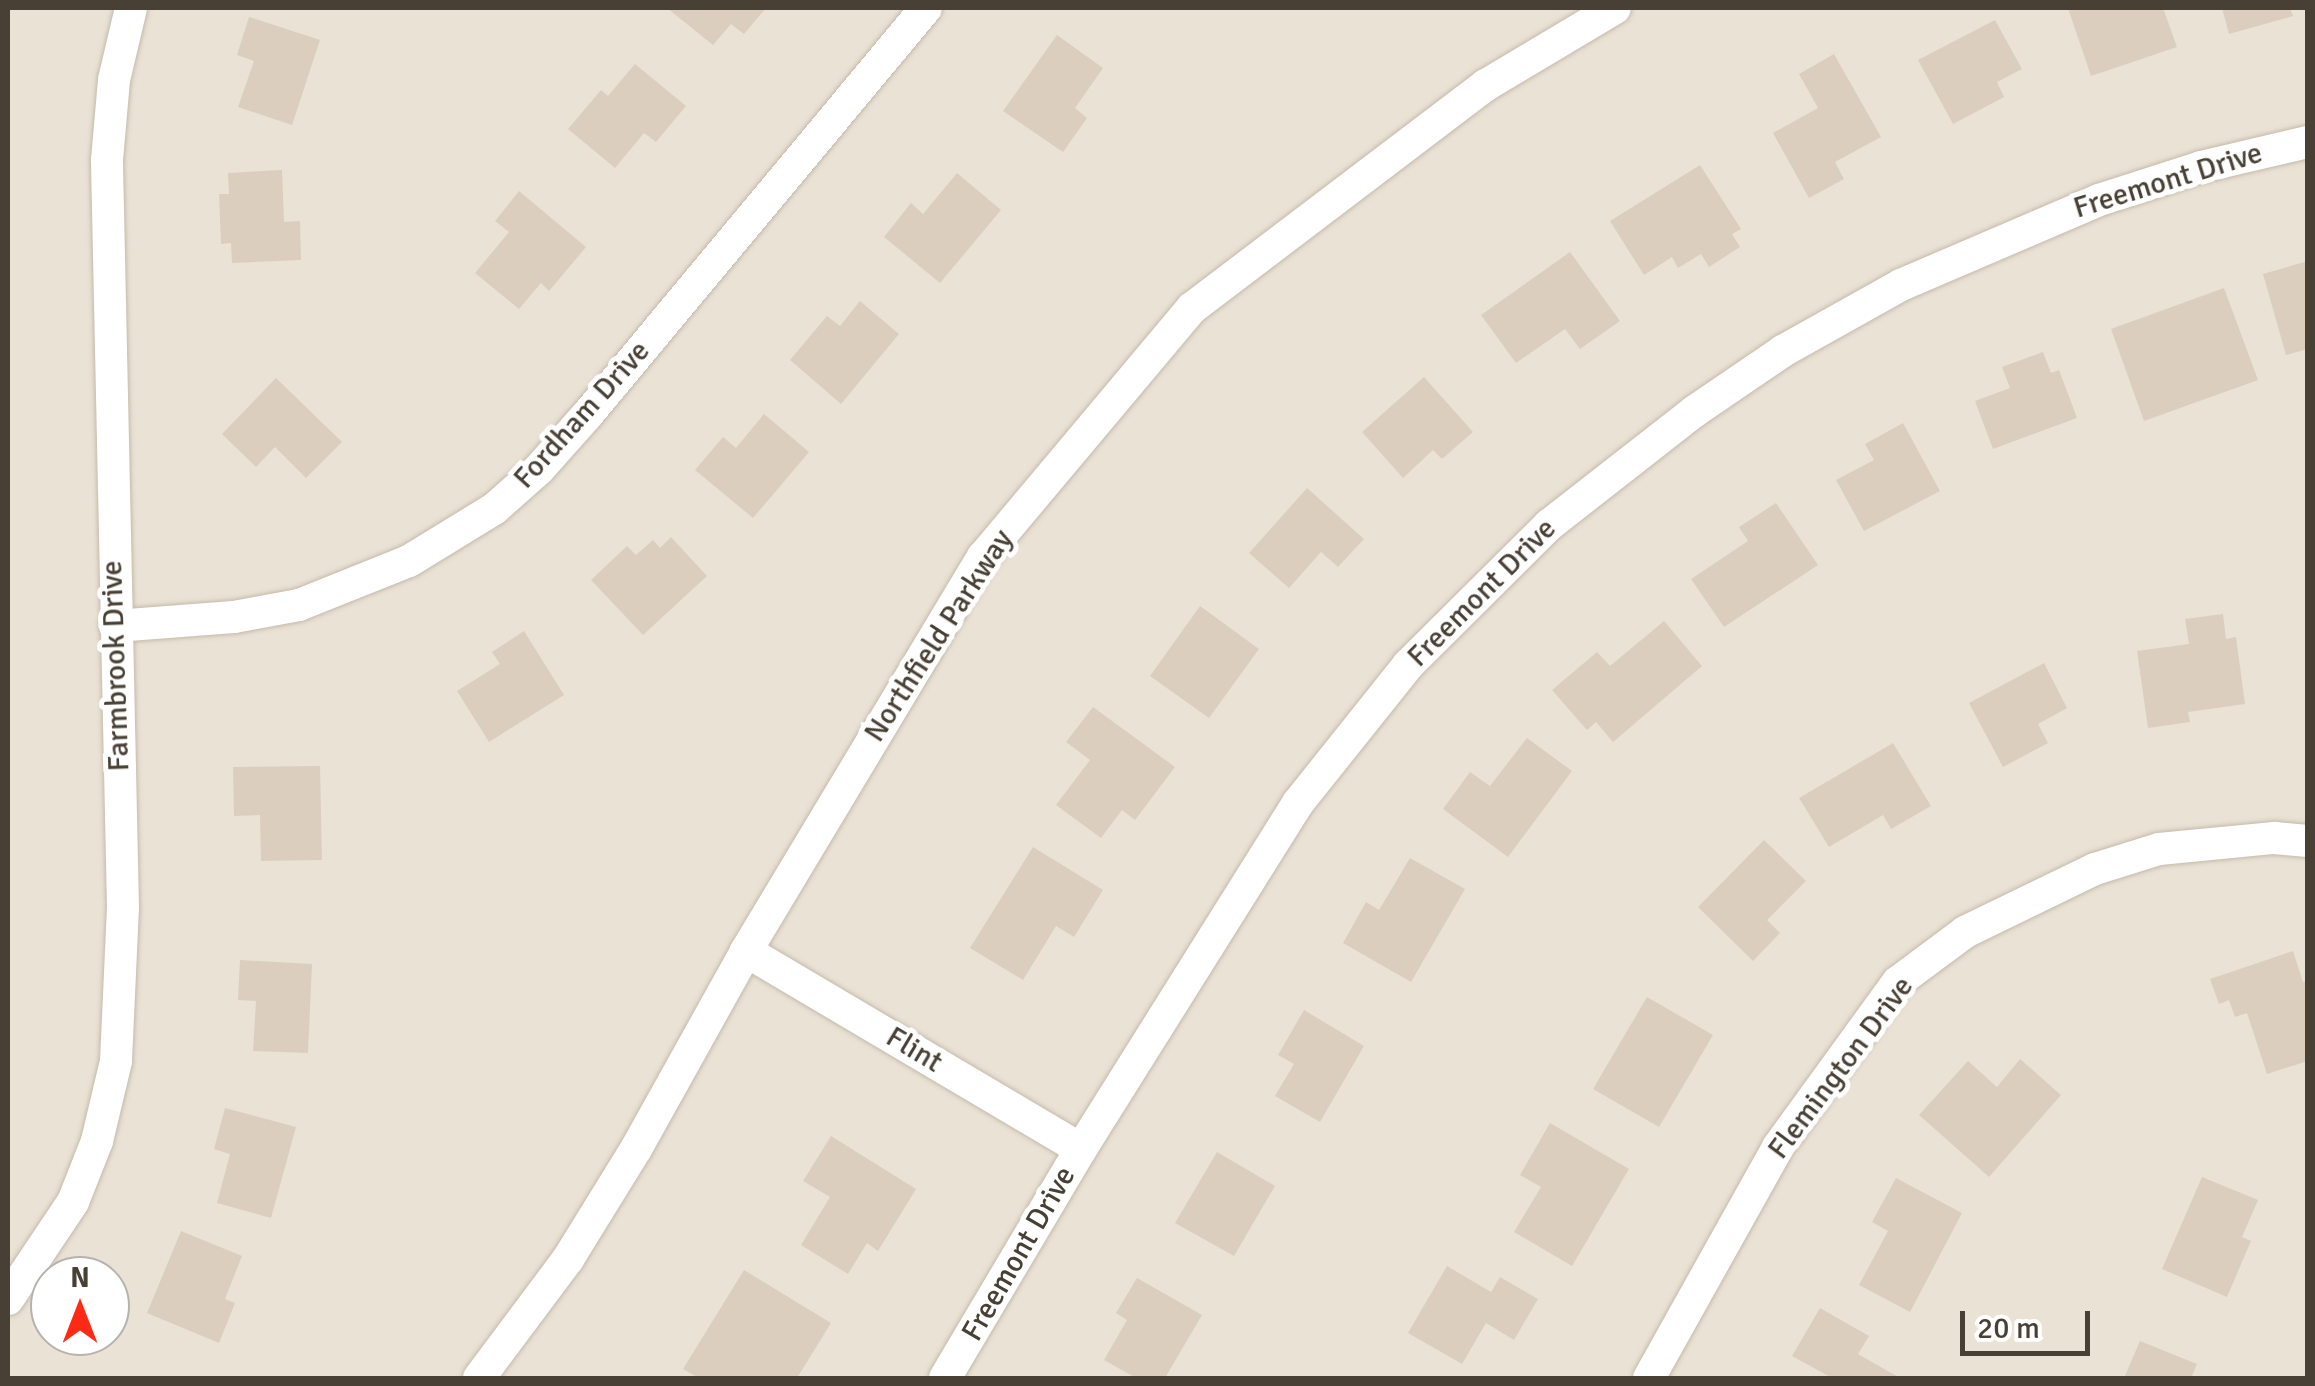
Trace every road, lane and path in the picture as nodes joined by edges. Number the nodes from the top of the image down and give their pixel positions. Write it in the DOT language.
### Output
graph roads {
  1 [pos="130,8"];
  2 [pos="926,8"];
  3 [pos="1615,8"];
  4 [pos="2308,142"];
  5 [pos="115,626"];
  6 [pos="2308,841"];
  7 [pos="746,951"];
  8 [pos="1081,1149"];
  9 [pos="8,1299"];
  10 [pos="479,1378"];
  11 [pos="945,1378"];
  12 [pos="1649,1378"];
  1 -- 5 [label="street, Farmbrook Drive"];
  2 -- 5 [label="street, Fordham Drive"];
  3 -- 7 [label="street, Northfield Parkway"];
  4 -- 8 [label="street, Freemont Drive"];
  5 -- 9 [label="street, Farmbrook Drive"];
  6 -- 12 [label="street, Flemington Drive"];
  7 -- 8 [label="street, Flint"];
  7 -- 10 [label="street, Northfield Parkway"];
  8 -- 11 [label="street, Freemont Drive"];
}
